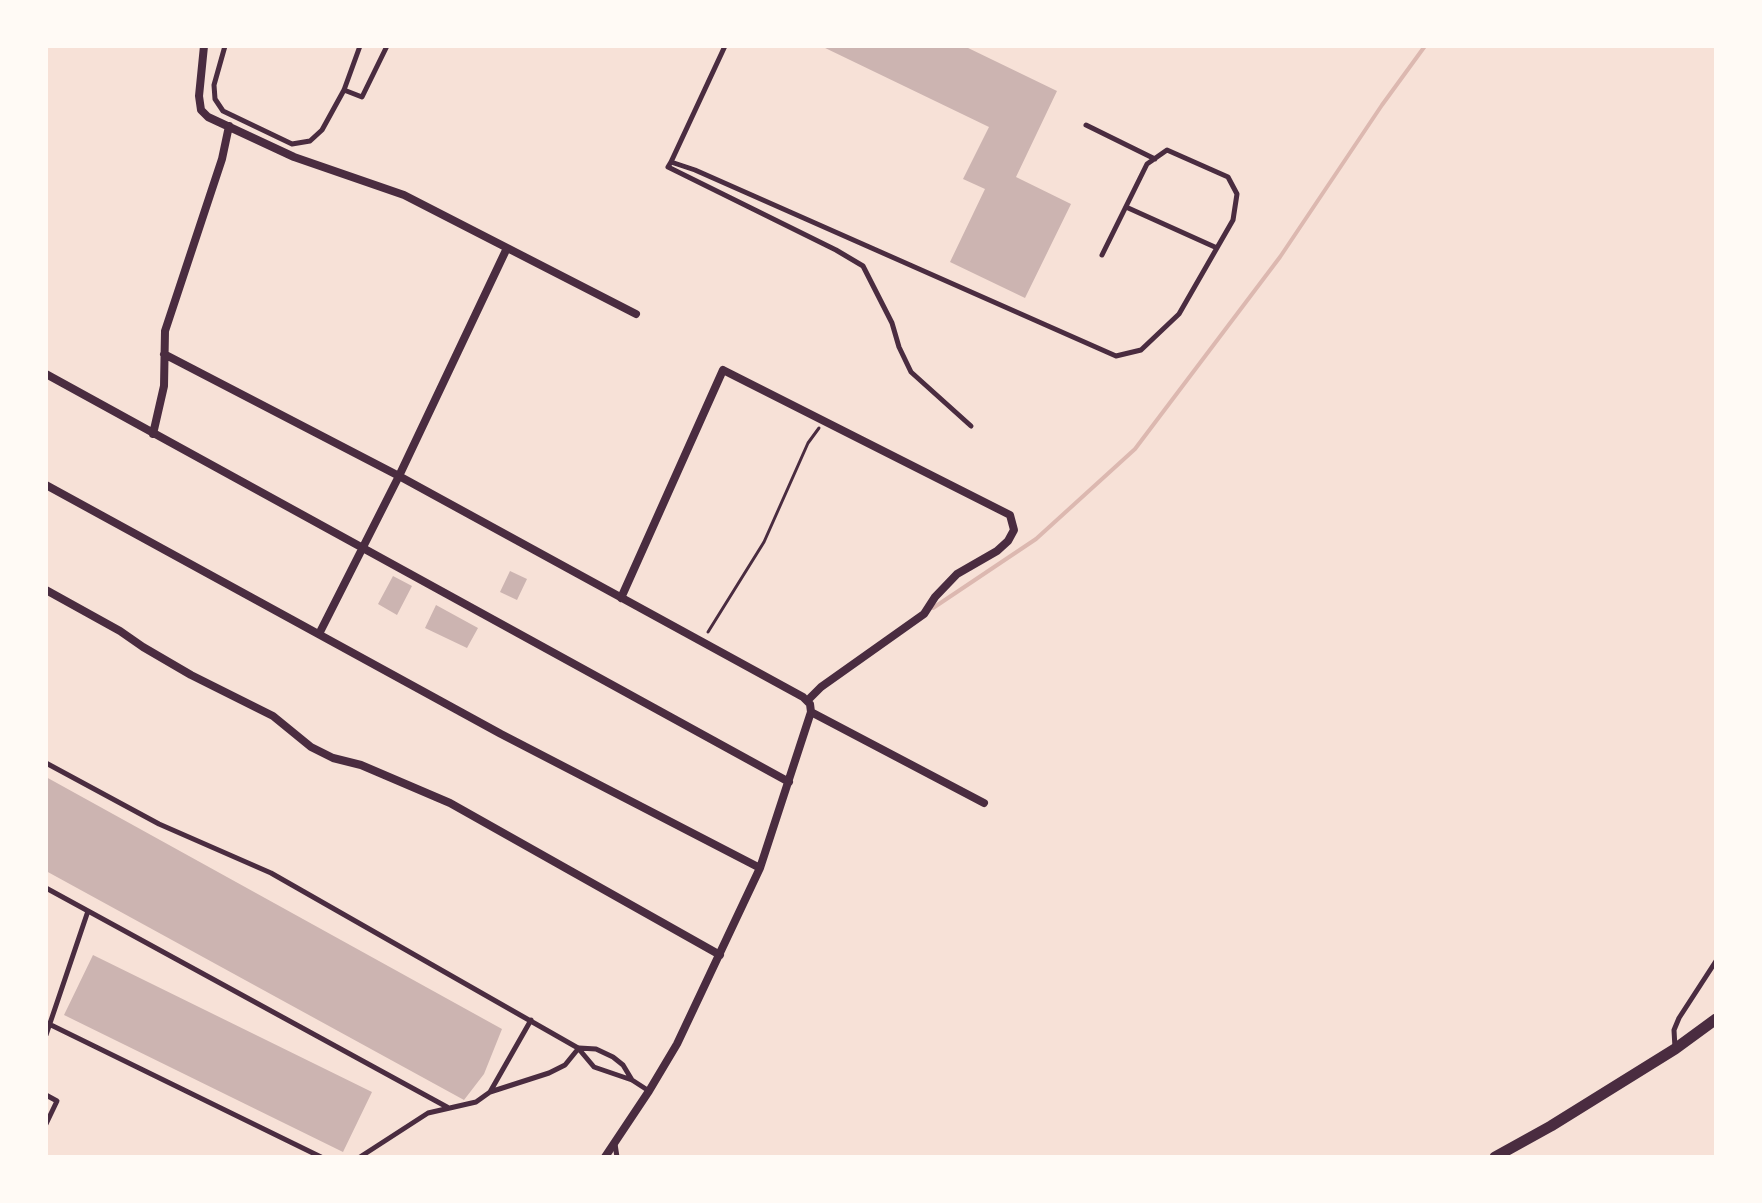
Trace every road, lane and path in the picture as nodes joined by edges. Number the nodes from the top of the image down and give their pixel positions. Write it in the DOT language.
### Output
graph roads {
  1 [pos="204,46"];
  2 [pos="225,46"];
  3 [pos="360,46"];
  4 [pos="387,46"];
  5 [pos="725,46"];
  6 [pos="344,90"];
  7 [pos="223,111"];
  8 [pos="1086,125"];
  9 [pos="229,126"];
  10 [pos="1155,159"];
  11 [pos="671,162"];
  12 [pos="1126,207"];
  13 [pos="507,248"];
  14 [pos="1217,248"];
  15 [pos="1102,255"];
  16 [pos="636,314"];
  17 [pos="164,354"];
  18 [pos="46,374"];
  19 [pos="824,421"];
  20 [pos="971,426"];
  21 [pos="153,434"];
  22 [pos="399,476"];
  23 [pos="46,485"];
  24 [pos="361,547"];
  25 [pos="46,590"];
  26 [pos="621,598"];
  27 [pos="319,634"];
  28 [pos="702,642"];
  29 [pos="810,706"];
  30 [pos="46,763"];
  31 [pos="789,782"];
  32 [pos="984,803"];
  33 [pos="760,868"];
  34 [pos="46,888"];
  35 [pos="88,911"];
  36 [pos="720,955"];
  37 [pos="1716,961"];
  38 [pos="1716,1019"];
  39 [pos="531,1020"];
  40 [pos="51,1025"];
  41 [pos="46,1035"];
  42 [pos="578,1048"];
  43 [pos="1675,1049"];
  44 [pos="632,1080"];
  45 [pos="649,1091"];
  46 [pos="490,1092"];
  47 [pos="46,1095"];
  48 [pos="447,1107"];
  49 [pos="46,1124"];
  50 [pos="615,1144"];
  51 [pos="321,1157"];
  52 [pos="360,1157"];
  53 [pos="605,1157"];
  54 [pos="617,1157"];
  55 [pos="1495,1157"];
  1 -- 9 [label="street"];
  2 -- 7 [label="lane"];
  3 -- 6 [label="lane"];
  4 -- 6 [label="lane"];
  5 -- 11 [label="lane"];
  6 -- 7 [label="lane"];
  7 -- 9 [label="lane"];
  8 -- 10 [label="lane"];
  9 -- 13 [label="street"];
  9 -- 17 [label="street"];
  10 -- 12 [label="lane"];
  10 -- 14 [label="lane"];
  11 -- 14 [label="lane"];
  11 -- 20 [label="lane"];
  12 -- 14 [label="lane"];
  12 -- 15 [label="lane"];
  13 -- 16 [label="street"];
  13 -- 22 [label="street"];
  17 -- 21 [label="street"];
  17 -- 22 [label="street"];
  18 -- 21 [label="street"];
  19 -- 26 [label="street"];
  19 -- 28 [label="path"];
  19 -- 29 [label="street"];
  21 -- 24 [label="street"];
  22 -- 24 [label="street"];
  22 -- 26 [label="street"];
  23 -- 27 [label="street"];
  24 -- 27 [label="street"];
  24 -- 31 [label="street"];
  25 -- 36 [label="street"];
  26 -- 28 [label="street"];
  27 -- 33 [label="street"];
  28 -- 29 [label="street"];
  29 -- 31 [label="street"];
  29 -- 32 [label="street"];
  30 -- 39 [label="lane"];
  31 -- 33 [label="street"];
  33 -- 36 [label="street"];
  34 -- 35 [label="lane"];
  35 -- 40 [label="lane"];
  35 -- 48 [label="lane"];
  36 -- 45 [label="street"];
  37 -- 43 [label="lane"];
  38 -- 43 [label="street"];
  39 -- 42 [label="lane"];
  39 -- 46 [label="lane"];
  40 -- 41 [label="lane"];
  40 -- 51 [label="lane"];
  42 -- 44 [label="lane"];
  42 -- 44 [label="lane"];
  42 -- 46 [label="lane"];
  43 -- 55 [label="street"];
  44 -- 45 [label="lane"];
  45 -- 50 [label="street"];
  46 -- 48 [label="lane"];
  47 -- 49 [label="lane"];
  48 -- 52 [label="lane"];
  50 -- 53 [label="street"];
  50 -- 54 [label="lane"];
}
